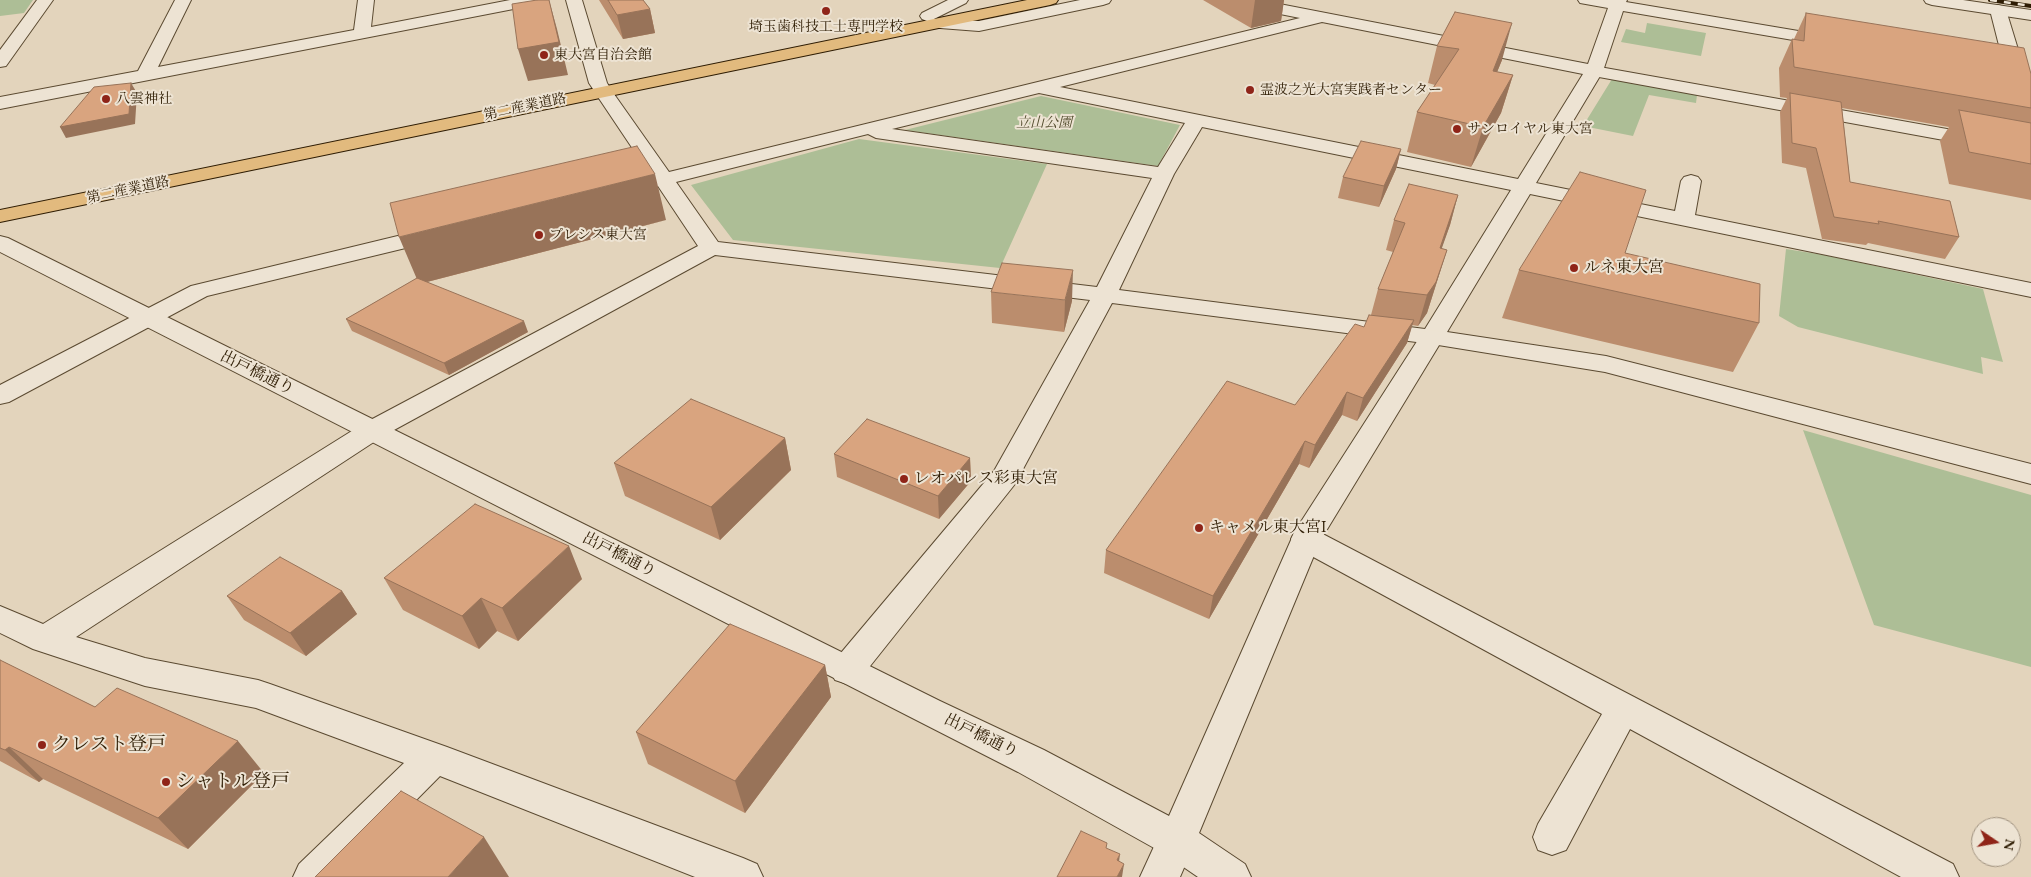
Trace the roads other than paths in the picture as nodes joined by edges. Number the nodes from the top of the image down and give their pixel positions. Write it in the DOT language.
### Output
graph roads {
  1 [pos="46,0"];
  2 [pos="183,0"];
  3 [pos="366,0"];
  4 [pos="534,0"];
  5 [pos="574,0"];
  6 [pos="960,0"];
  7 [pos="1007,0"];
  8 [pos="1050,0"];
  9 [pos="1104,0"];
  10 [pos="1235,0"];
  11 [pos="1586,0"];
  12 [pos="1932,0"];
  13 [pos="1619,3"];
  14 [pos="1998,10"];
  15 [pos="2031,15"];
  16 [pos="1322,17"];
  17 [pos="930,20"];
  18 [pos="362,34"];
  19 [pos="18,38"];
  20 [pos="0,40"];
  21 [pos="1850,45"];
  22 [pos="0,62"];
  23 [pos="1996,69"];
  24 [pos="1594,71"];
  25 [pos="2023,74"];
  26 [pos="145,75"];
  27 [pos="601,87"];
  28 [pos="1038,87"];
  29 [pos="0,103"];
  30 [pos="2031,116"];
  31 [pos="1196,120"];
  32 [pos="861,130"];
  33 [pos="2031,150"];
  34 [pos="1164,174"];
  35 [pos="664,179"];
  36 [pos="1691,181"];
  37 [pos="1524,186"];
  38 [pos="596,195"];
  39 [pos="0,206"];
  40 [pos="0,216"];
  41 [pos="1684,219"];
  42 [pos="460,228"];
  43 [pos="0,244"];
  44 [pos="711,248"];
  45 [pos="2031,290"];
  46 [pos="1105,295"];
  47 [pos="147,319"];
  48 [pos="1432,337"];
  49 [pos="50,370"];
  50 [pos="0,375"];
  51 [pos="0,396"];
  52 [pos="373,430"];
  53 [pos="2031,474"];
  54 [pos="1306,539"];
  55 [pos="0,618"];
  56 [pos="45,640"];
  57 [pos="847,670"];
  58 [pos="1623,708"];
  59 [pos="434,758"];
  60 [pos="1552,837"];
  61 [pos="1177,840"];
  62 [pos="313,877"];
  63 [pos="742,877"];
  64 [pos="1160,877"];
  65 [pos="1231,877"];
  66 [pos="1939,877"];
  1 -- 19 [label="street"];
  2 -- 26 [label="street"];
  3 -- 18 [label="street"];
  4 -- 18 [label="street"];
  5 -- 27 [label="street"];
  6 -- 17 [label="street"];
  7 -- 17 [label="main road, 第二産業道路"];
  8 -- 17 [label="main road, 第二産業道路"];
  9 -- 17 [label="street"];
  10 -- 16 [label="street"];
  11 -- 13 [label="street"];
  12 -- 14 [label="street"];
  13 -- 21 [label="street"];
  13 -- 24 [label="street"];
  14 -- 15 [label="street"];
  14 -- 25 [label="street"];
  16 -- 24 [label="street"];
  16 -- 28 [label="street"];
  17 -- 27 [label="main road, 第二産業道路"];
  18 -- 26 [label="street"];
  19 -- 20 [label="street"];
  19 -- 22 [label="street"];
  23 -- 25 [label="street"];
  24 -- 33 [label="street"];
  24 -- 37 [label="street"];
  25 -- 30 [label="street"];
  26 -- 29 [label="street"];
  27 -- 35 [label="street"];
  27 -- 39 [label="main road, 第二産業道路"];
  27 -- 40 [label="main road, 第二産業道路"];
  28 -- 31 [label="street"];
  28 -- 32 [label="street"];
  31 -- 34 [label="street"];
  31 -- 37 [label="street"];
  32 -- 34 [label="street"];
  32 -- 35 [label="street"];
  34 -- 46 [label="street"];
  35 -- 38 [label="street"];
  35 -- 44 [label="street"];
  36 -- 41 [label="street"];
  37 -- 41 [label="street"];
  37 -- 48 [label="street"];
  41 -- 45 [label="street"];
  42 -- 47 [label="street"];
  43 -- 47 [label="street, 出戸橋通り"];
  44 -- 46 [label="street"];
  44 -- 52 [label="street"];
  46 -- 48 [label="street"];
  46 -- 57 [label="street"];
  47 -- 49 [label="street"];
  47 -- 52 [label="street, 出戸橋通り"];
  48 -- 53 [label="street"];
  48 -- 54 [label="street"];
  49 -- 50 [label="street"];
  49 -- 51 [label="street"];
  52 -- 56 [label="street"];
  52 -- 57 [label="street, 出戸橋通り"];
  54 -- 58 [label="street"];
  54 -- 61 [label="street"];
  55 -- 56 [label="street"];
  56 -- 59 [label="street"];
  57 -- 61 [label="street, 出戸橋通り"];
  58 -- 60 [label="street"];
  58 -- 66 [label="street"];
  59 -- 62 [label="street"];
  59 -- 63 [label="street"];
  61 -- 64 [label="street"];
  61 -- 65 [label="street, 出戸橋通り"];
}
